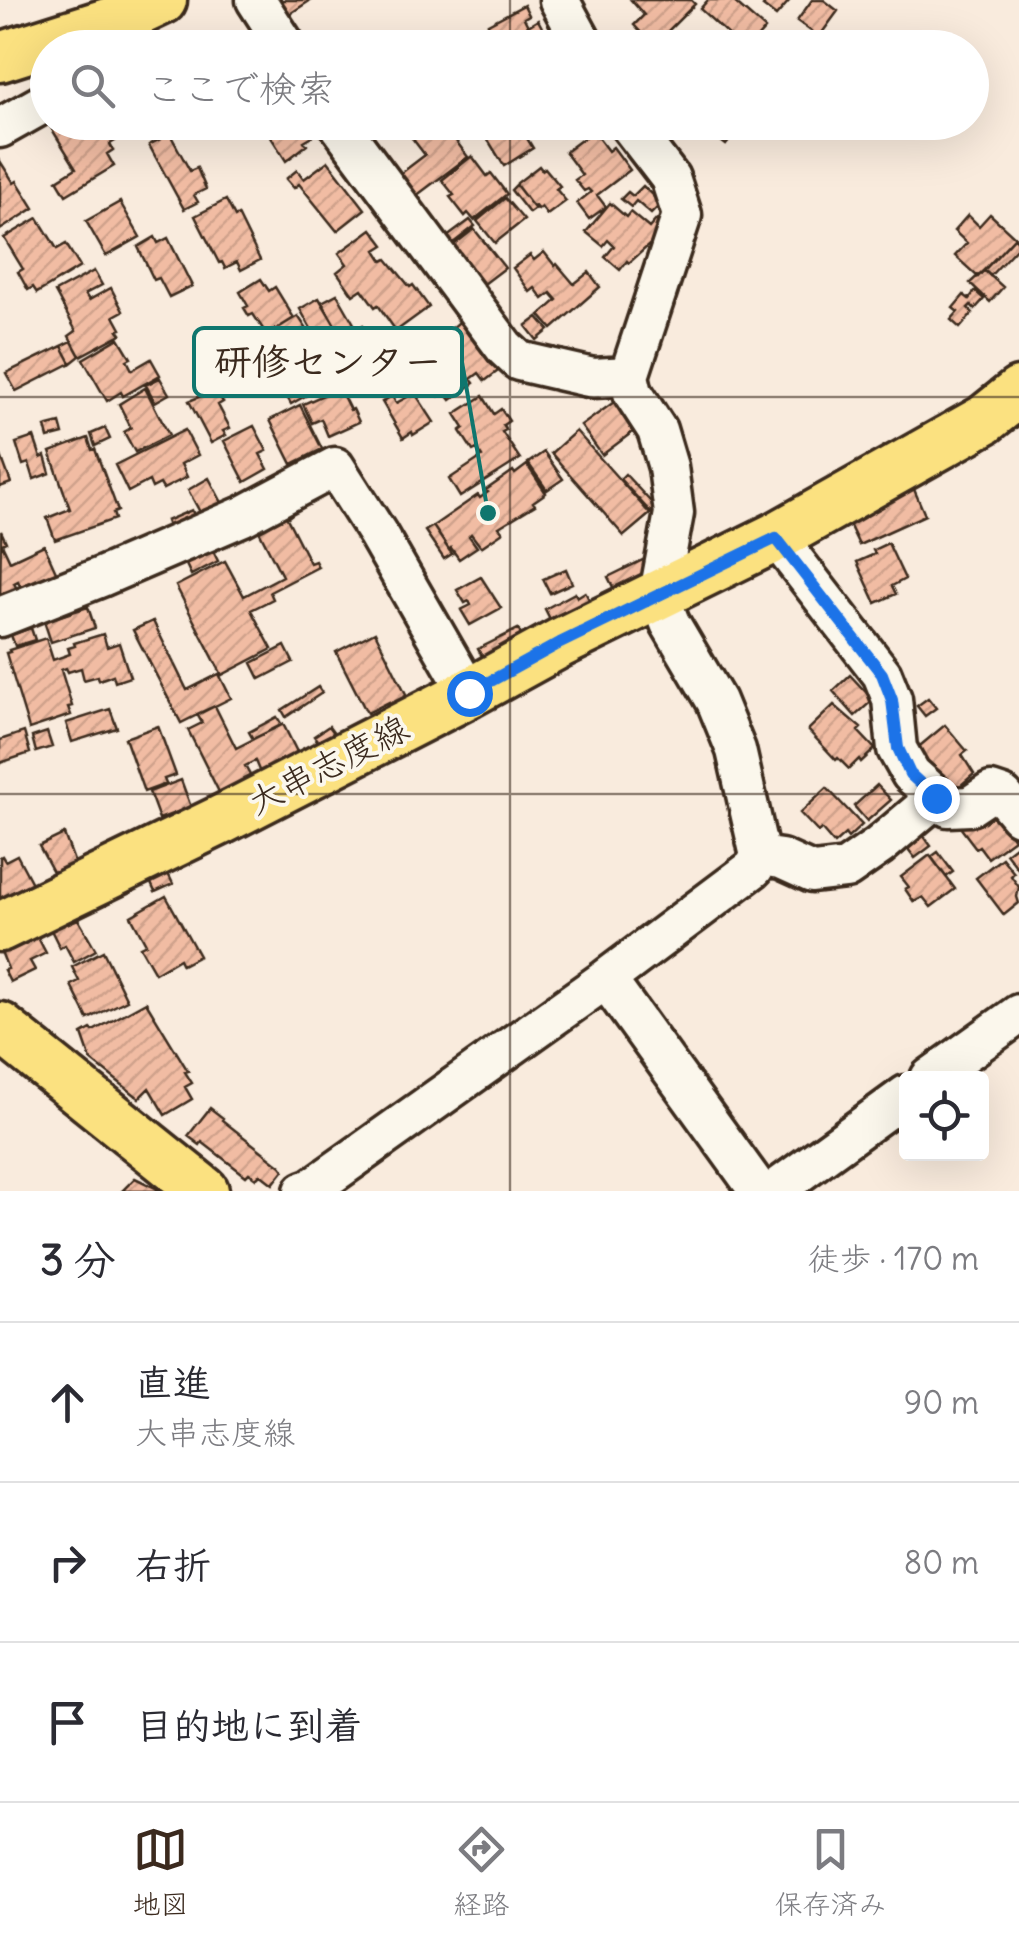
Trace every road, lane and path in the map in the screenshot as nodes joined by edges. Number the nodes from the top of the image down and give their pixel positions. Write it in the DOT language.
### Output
graph roads {
  1 [pos="256,0"];
  2 [pos="559,0"];
  3 [pos="140,21"];
  4 [pos="105,30"];
  5 [pos="275,30"];
  6 [pos="575,30"];
  7 [pos="30,49"];
  8 [pos="0,57"];
  9 [pos="30,111"];
  10 [pos="0,128"];
  11 [pos="350,140"];
  12 [pos="641,140"];
  13 [pos="629,376"];
  14 [pos="1019,392"];
  15 [pos="776,538"];
  16 [pos="659,594"];
  17 [pos="0,616"];
  18 [pos="469,693"];
  19 [pos="936,798"];
  20 [pos="1019,815"];
  21 [pos="760,856"];
  22 [pos="0,927"];
  23 [pos="606,978"];
  24 [pos="1019,1014"];
  25 [pos="0,1027"];
  26 [pos="940,1071"];
  27 [pos="899,1100"];
  28 [pos="204,1191"];
  29 [pos="304,1191"];
  30 [pos="759,1191"];
  31 [pos="774,1191"];
  1 -- 5 [label="street"];
  2 -- 6 [label="street"];
  3 -- 4 [label="main road"];
  7 -- 8 [label="main road"];
  9 -- 10 [label="street"];
  11 -- 13 [label="street"];
  12 -- 13 [label="street"];
  13 -- 16 [label="street"];
  14 -- 15 [label="main road, 大串志度線"];
  15 -- 16 [label="main road, 大串志度線"];
  15 -- 19 [label="street"];
  16 -- 18 [label="main road, 大串志度線"];
  16 -- 21 [label="street"];
  17 -- 18 [label="street"];
  18 -- 22 [label="main road, 大串志度線"];
  19 -- 20 [label="street"];
  19 -- 21 [label="street"];
  21 -- 23 [label="street"];
  23 -- 29 [label="street"];
  23 -- 30 [label="street"];
  24 -- 26 [label="street"];
  25 -- 28 [label="main road"];
  27 -- 31 [label="street"];
}
